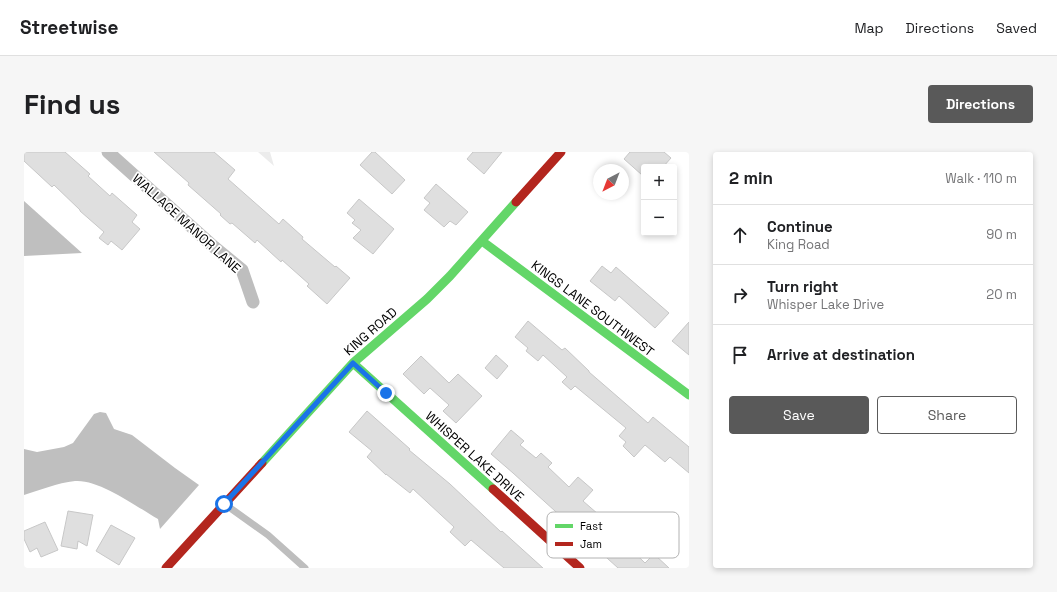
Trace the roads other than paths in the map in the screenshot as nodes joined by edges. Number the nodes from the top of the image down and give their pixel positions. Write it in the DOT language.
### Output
graph roads {
  1 [pos="108,152"];
  2 [pos="561,152"];
  3 [pos="482,241"];
  4 [pos="253,302"];
  5 [pos="353,363"];
  6 [pos="689,395"];
  7 [pos="224,504"];
  8 [pos="547,538"];
  9 [pos="569,558"];
  10 [pos="166,568"];
  11 [pos="305,568"];
  12 [pos="580,568"];
  1 -- 4 [label="street, WALLACE MANOR LANE"];
  2 -- 3 [label="street, KING ROAD"];
  3 -- 5 [label="street, KING ROAD"];
  3 -- 6 [label="street, KINGS LANE SOUTHWEST"];
  5 -- 7 [label="street, KING ROAD"];
  5 -- 8 [label="street, WHISPER LAKE DRIVE"];
  7 -- 10 [label="street, KING ROAD"];
  7 -- 11 [label="lane"];
  9 -- 12 [label="street, WHISPER LAKE DRIVE"];
}
